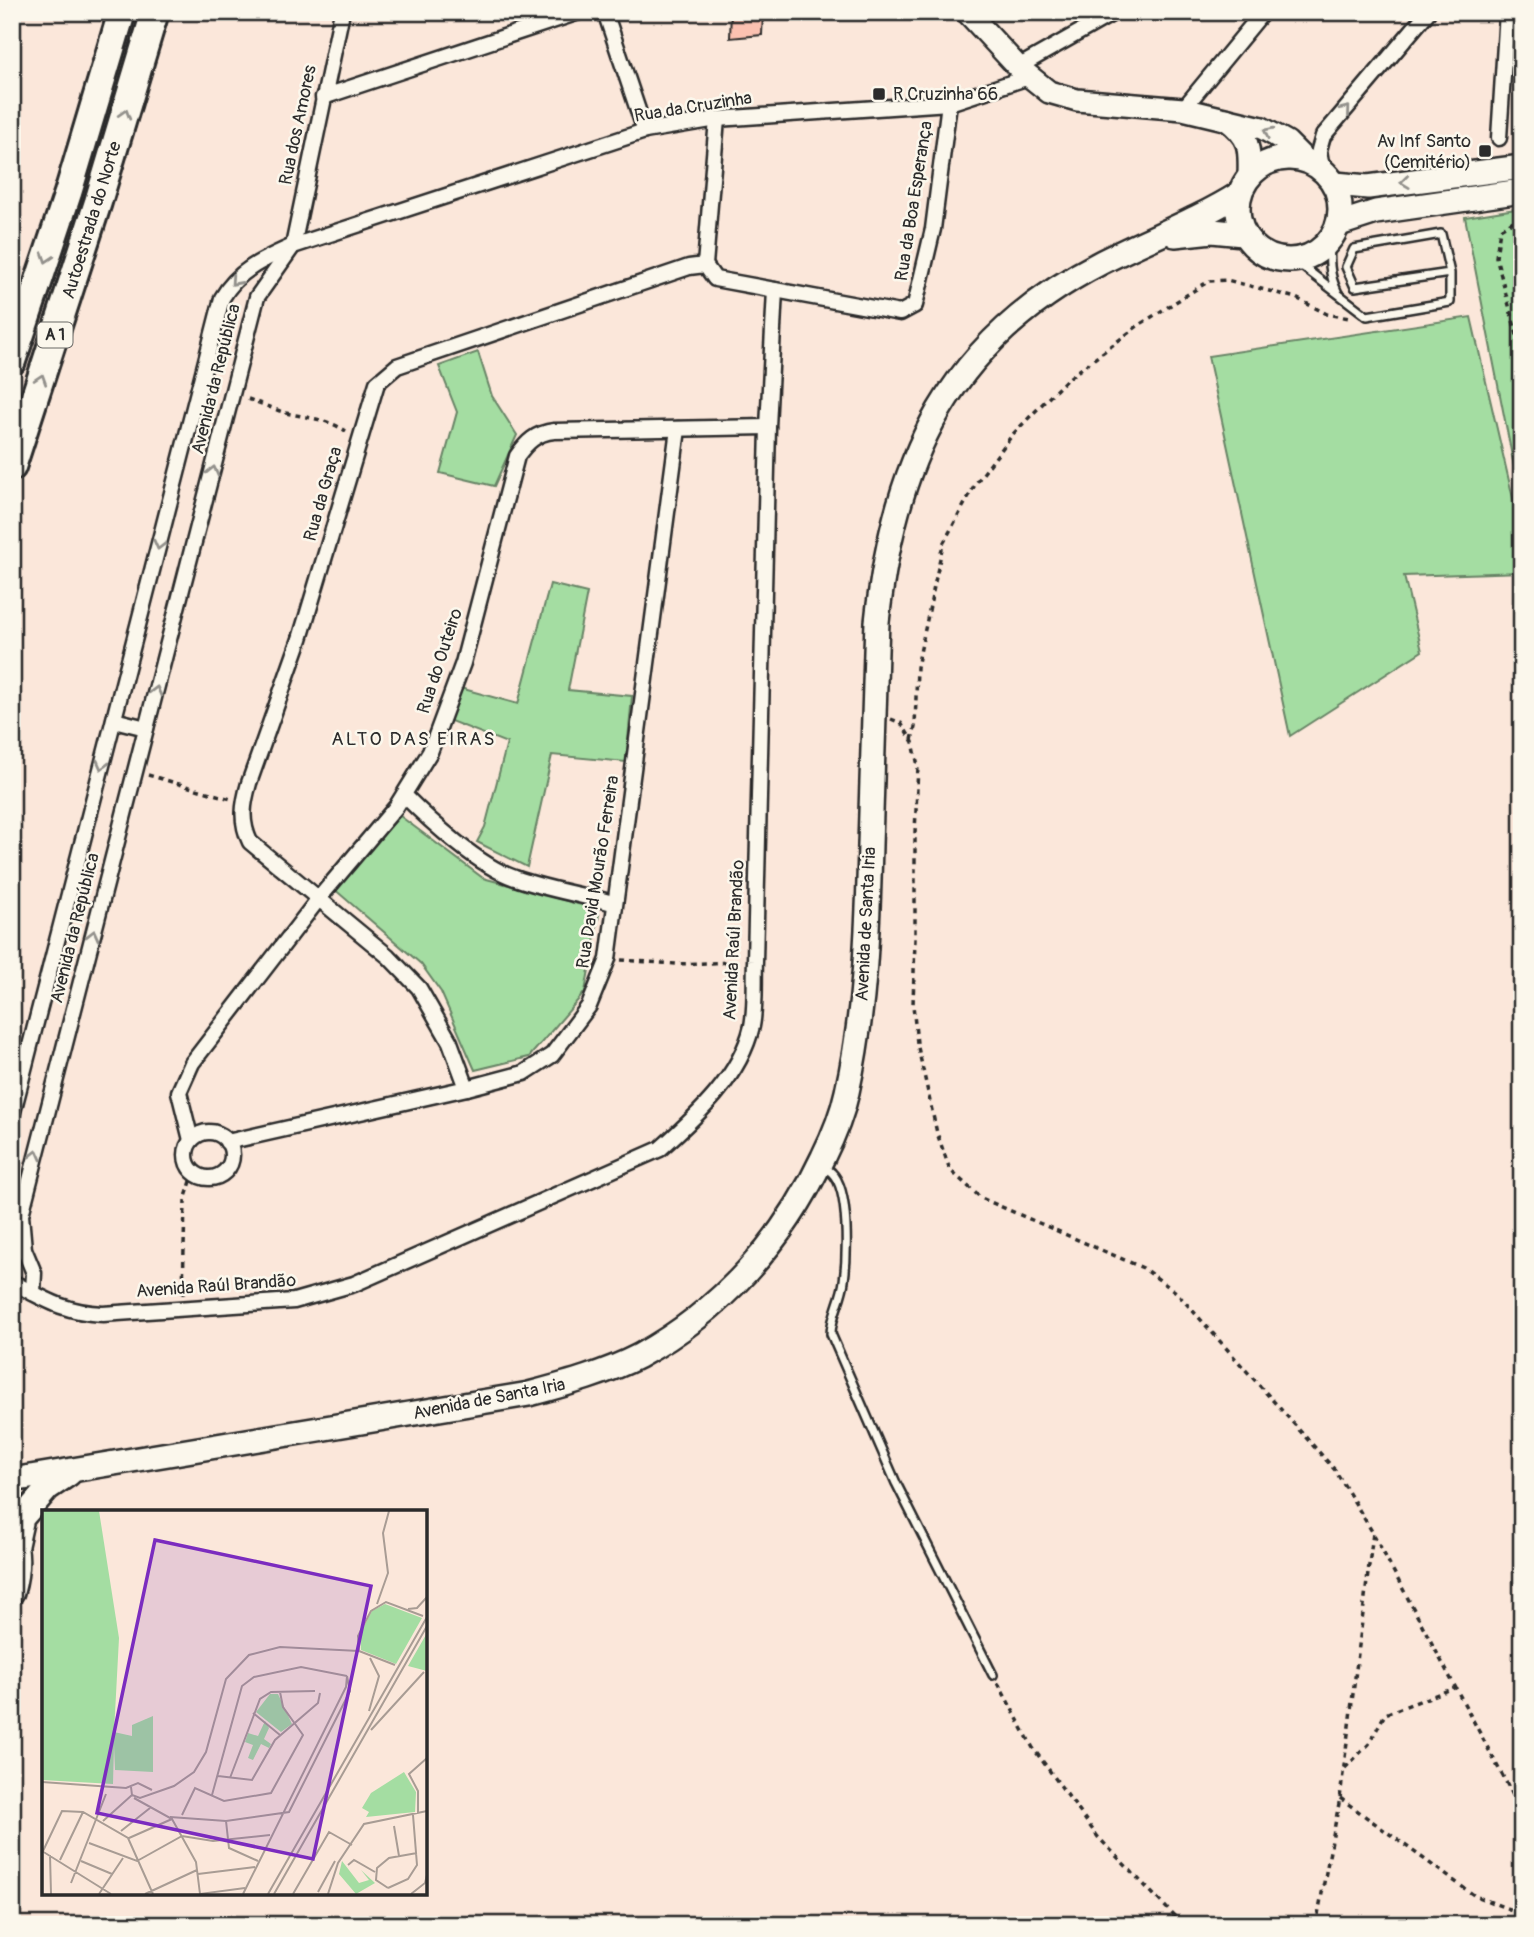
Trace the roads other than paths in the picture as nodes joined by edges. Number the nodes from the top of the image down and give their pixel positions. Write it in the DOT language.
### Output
graph roads {
  1 [pos="122,12"];
  2 [pos="155,12"];
  3 [pos="342,12"];
  4 [pos="579,12"];
  5 [pos="605,12"];
  6 [pos="967,12"];
  7 [pos="1115,12"];
  8 [pos="1263,12"];
  9 [pos="1427,12"];
  10 [pos="1507,12"];
  11 [pos="1023,72"];
  12 [pos="323,97"];
  13 [pos="949,103"];
  14 [pos="1183,109"];
  15 [pos="1225,118"];
  16 [pos="717,119"];
  17 [pos="645,131"];
  18 [pos="1499,138"];
  19 [pos="1522,167"];
  20 [pos="1320,171"];
  21 [pos="1244,185"];
  22 [pos="1522,191"];
  23 [pos="1334,233"];
  24 [pos="1243,234"];
  25 [pos="1145,242"];
  26 [pos="293,246"];
  27 [pos="1294,260"];
  28 [pos="705,265"];
  29 [pos="1450,273"];
  30 [pos="775,290"];
  31 [pos="1341,298"];
  32 [pos="12,360"];
  33 [pos="768,427"];
  34 [pos="678,429"];
  35 [pos="12,467"];
  36 [pos="114,720"];
  37 [pos="146,728"];
  38 [pos="404,795"];
  39 [pos="320,897"];
  40 [pos="614,903"];
  41 [pos="467,1088"];
  42 [pos="12,1116"];
  43 [pos="191,1140"];
  44 [pos="228,1142"];
  45 [pos="819,1165"];
  46 [pos="12,1282"];
  47 [pos="33,1293"];
  48 [pos="78,1468"];
  49 [pos="12,1480"];
  50 [pos="14,1540"];
  51 [pos="12,1592"];
  52 [pos="993,1675"];
  1 -- 32 [label="highway, Autoestrada do Norte / A 1, one-way"];
  35 -- 2 [label="highway, Autoestrada do Norte / A 1, one-way"];
  3 -- 12 [label="street, Rua dos Amores"];
  4 -- 12 [label="street"];
  5 -- 17 [label="street"];
  6 -- 11 [label="street"];
  7 -- 11 [label="street, Rua da Cruzinha"];
  8 -- 14 [label="street"];
  20 -- 9 [label="street, one-way"];
  10 -- 18 [label="street"];
  11 -- 13 [label="street, Rua da Cruzinha"];
  11 -- 14 [label="street"];
  12 -- 26 [label="street, Rua dos Amores"];
  13 -- 16 [label="street, Rua da Cruzinha"];
  13 -- 30 [label="street, Rua da Boa Esperança"];
  14 -- 15 [label="street"];
  20 -- 15 [label="street, one-way"];
  15 -- 21 [label="street"];
  16 -- 17 [label="street, Rua da Cruzinha"];
  16 -- 28 [label="street"];
  17 -- 26 [label="street, Rua da Cruzinha"];
  19 -- 20 [label="main road, one-way"];
  20 -- 21 [label="main road"];
  20 -- 23 [label="main road"];
  21 -- 24 [label="main road"];
  21 -- 25 [label="main road, Avenida de Santa Iria"];
  22 -- 23 [label="main road"];
  23 -- 27 [label="main road"];
  23 -- 31 [label="lane"];
  24 -- 25 [label="main road, Avenida de Santa Iria"];
  24 -- 27 [label="main road"];
  25 -- 45 [label="main road, Avenida de Santa Iria"];
  26 -- 36 [label="street, Avenida da República, one-way"];
  37 -- 26 [label="street, Avenida da República, one-way"];
  27 -- 31 [label="lane"];
  28 -- 30 [label="street"];
  28 -- 39 [label="street, Rua da Graça"];
  29 -- 29 [label="lane"];
  29 -- 31 [label="lane"];
  30 -- 33 [label="street, Avenida Raúl Brandão"];
  33 -- 34 [label="street, Rua do Outeiro"];
  33 -- 47 [label="street, Avenida Raúl Brandão"];
  34 -- 38 [label="street, Rua do Outeiro"];
  34 -- 40 [label="street, Rua David Mourão Ferreira"];
  36 -- 37 [label="street"];
  36 -- 42 [label="street, Avenida da República, one-way"];
  47 -- 37 [label="street, Avenida da República, one-way"];
  38 -- 39 [label="street, Rua do Outeiro"];
  38 -- 40 [label="street"];
  39 -- 41 [label="street, Rua da Graça"];
  39 -- 43 [label="street, Rua do Outeiro"];
  40 -- 41 [label="street, Rua David Mourão Ferreira"];
  41 -- 44 [label="street, Rua David Mourão Ferreira"];
  43 -- 44 [label="street"];
  43 -- 44 [label="street"];
  45 -- 48 [label="main road, Avenida de Santa Iria"];
  45 -- 52 [label="lane"];
  46 -- 47 [label="street"];
  48 -- 49 [label="main road, Avenida de Santa Iria"];
  48 -- 50 [label="main road, Avenida de Santa Iria"];
  50 -- 51 [label="main road, Avenida de Santa Iria"];
}
